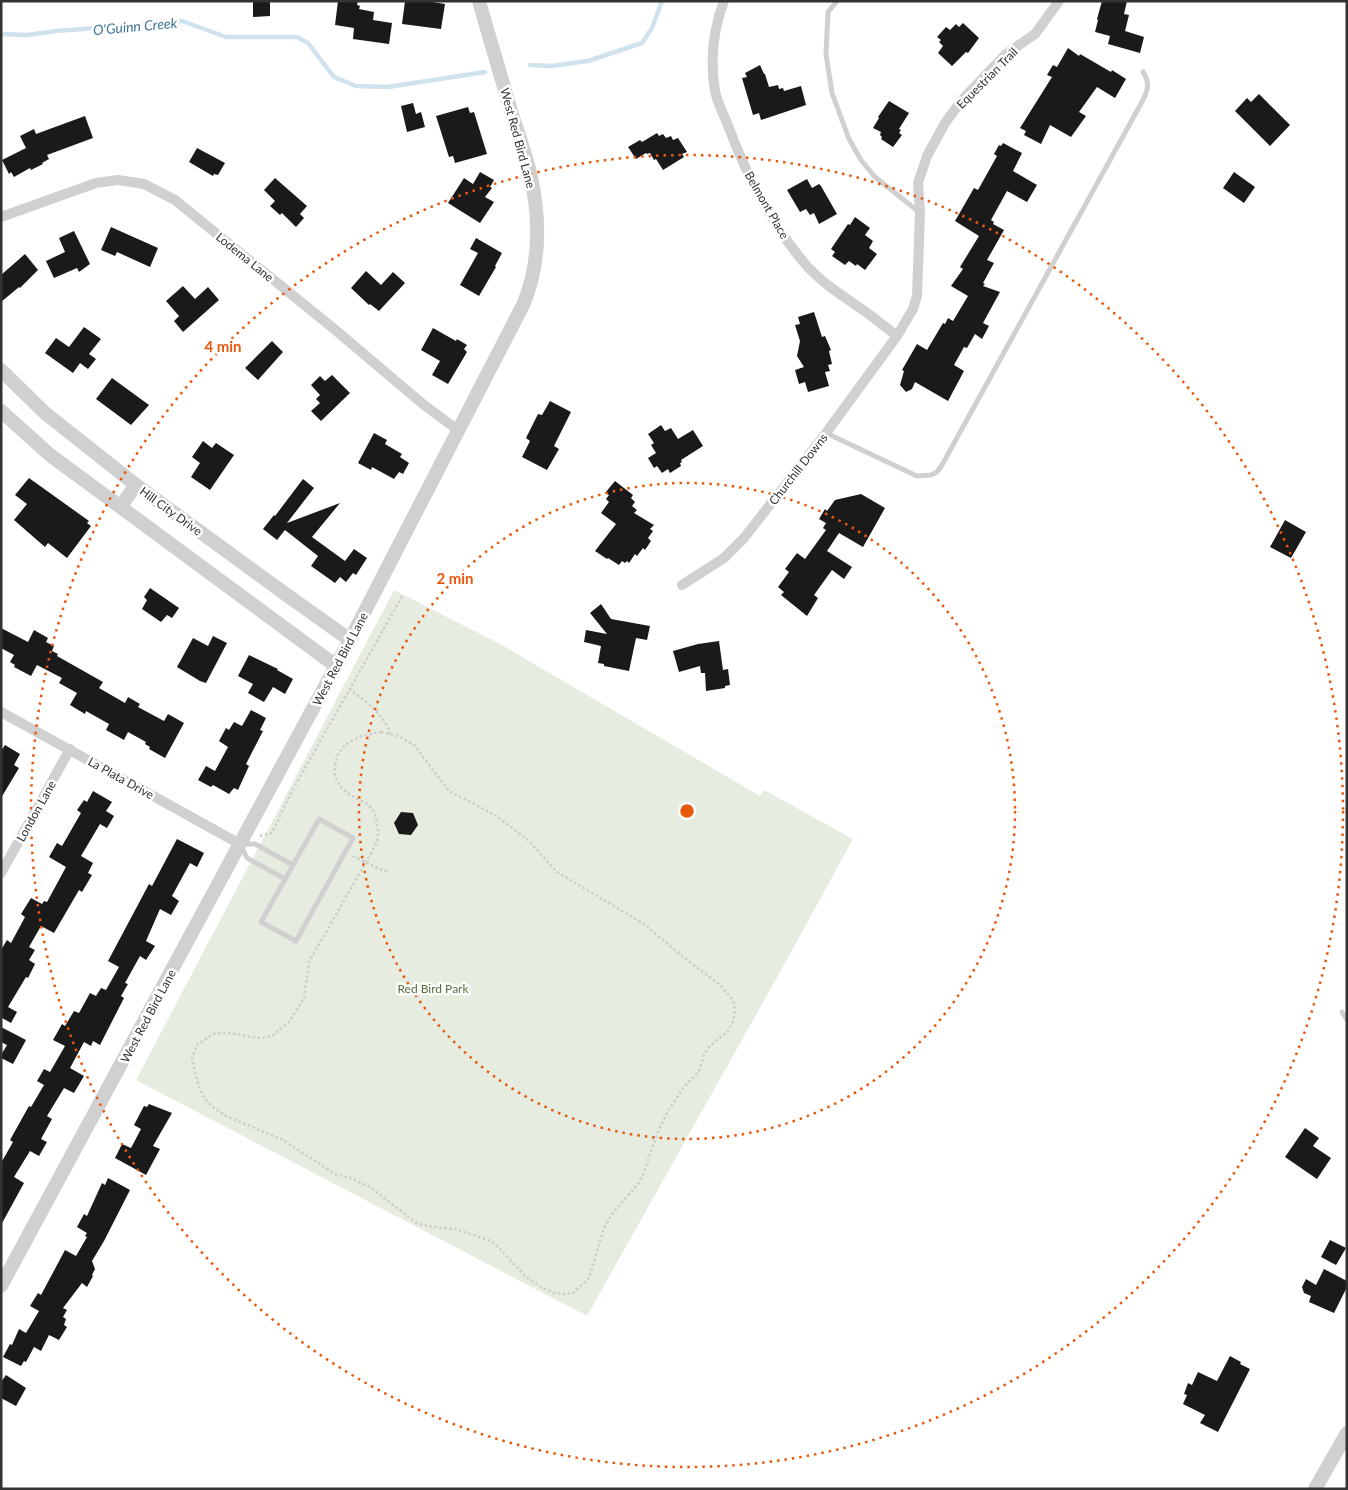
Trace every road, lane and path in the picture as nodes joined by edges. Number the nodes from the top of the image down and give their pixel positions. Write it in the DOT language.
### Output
graph roads {
  1 [pos="479,1"];
  2 [pos="724,1"];
  3 [pos="837,1"];
  4 [pos="1059,1"];
  5 [pos="1143,72"];
  6 [pos="920,212"];
  7 [pos="1,217"];
  8 [pos="897,336"];
  9 [pos="1,370"];
  10 [pos="1,411"];
  11 [pos="458,430"];
  12 [pos="826,433"];
  13 [pos="136,485"];
  14 [pos="120,506"];
  15 [pos="682,585"];
  16 [pos="403,595"];
  17 [pos="350,640"];
  18 [pos="336,666"];
  19 [pos="349,689"];
  20 [pos="1,712"];
  21 [pos="390,734"];
  22 [pos="70,749"];
  23 [pos="260,836"];
  24 [pos="240,844"];
  25 [pos="346,851"];
  26 [pos="366,862"];
  27 [pos="293,865"];
  28 [pos="389,872"];
  29 [pos="1,874"];
  30 [pos="285,879"];
  31 [pos="1342,1012"];
  32 [pos="1347,1020"];
  33 [pos="1,1286"];
  34 [pos="1347,1433"];
  35 [pos="1315,1489"];
  1 -- 11 [label="street, West Red Bird Lane"];
  2 -- 8 [label="street, Belmont Place"];
  3 -- 6 [label="lane"];
  4 -- 6 [label="street, Equestrian Trail"];
  5 -- 12 [label="lane"];
  6 -- 8 [label="street, Equestrian Trail"];
  7 -- 11 [label="street, Lodema Lane"];
  8 -- 12 [label="street, Churchill Downs"];
  9 -- 13 [label="street, Hill City Drive"];
  10 -- 14 [label="street, Hill City Drive"];
  11 -- 17 [label="street, West Red Bird Lane"];
  12 -- 15 [label="street, Churchill Downs"];
  13 -- 14 [label="street"];
  13 -- 17 [label="street, Hill City Drive"];
  14 -- 18 [label="street, Hill City Drive"];
  16 -- 19 [label="path"];
  17 -- 18 [label="street, West Red Bird Lane"];
  18 -- 24 [label="street, West Red Bird Lane"];
  19 -- 21 [label="path"];
  19 -- 23 [label="path"];
  20 -- 22 [label="street, La Plata Drive"];
  21 -- 26 [label="path"];
  21 -- 26 [label="path"];
  22 -- 24 [label="street, La Plata Drive"];
  22 -- 29 [label="street, London Lane"];
  24 -- 27 [label="lane"];
  24 -- 30 [label="lane"];
  24 -- 33 [label="street, West Red Bird Lane"];
  25 -- 26 [label="path"];
  25 -- 27 [label="lane"];
  25 -- 30 [label="lane"];
  26 -- 28 [label="path"];
  27 -- 30 [label="lane"];
  31 -- 32 [label="lane"];
  34 -- 35 [label="street"];
}
